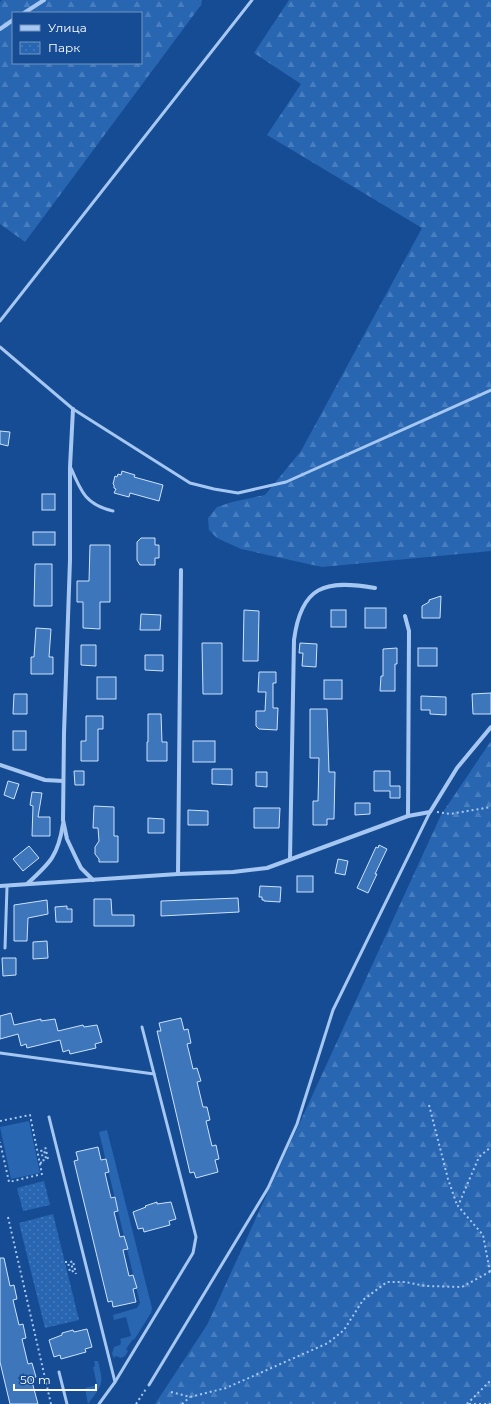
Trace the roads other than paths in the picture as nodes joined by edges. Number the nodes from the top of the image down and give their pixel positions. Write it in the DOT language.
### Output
graph roads {
  1 [pos="44,0"];
  2 [pos="252,0"];
  3 [pos="26,12"];
  4 [pos="12,21"];
  5 [pos="0,29"];
  6 [pos="0,321"];
  7 [pos="0,347"];
  8 [pos="491,390"];
  9 [pos="73,409"];
  10 [pos="70,467"];
  11 [pos="113,511"];
  12 [pos="181,570"];
  13 [pos="375,588"];
  14 [pos="405,616"];
  15 [pos="491,727"];
  16 [pos="0,766"];
  17 [pos="63,781"];
  18 [pos="430,812"];
  19 [pos="408,816"];
  20 [pos="63,820"];
  21 [pos="290,859"];
  22 [pos="178,874"];
  23 [pos="93,880"];
  24 [pos="27,884"];
  25 [pos="0,886"];
  26 [pos="7,887"];
  27 [pos="5,948"];
  28 [pos="142,1027"];
  29 [pos="0,1053"];
  30 [pos="154,1074"];
  31 [pos="49,1117"];
  32 [pos="59,1372"];
  33 [pos="115,1382"];
  34 [pos="149,1385"];
  35 [pos="67,1404"];
  36 [pos="99,1404"];
  1 -- 3 [label="street"];
  2 -- 6 [label="lane"];
  4 -- 5 [label="street"];
  7 -- 9 [label="lane"];
  8 -- 9 [label="lane"];
  9 -- 10 [label="street"];
  10 -- 11 [label="lane"];
  10 -- 17 [label="street"];
  12 -- 22 [label="street"];
  13 -- 21 [label="street"];
  14 -- 19 [label="street"];
  15 -- 18 [label="street"];
  16 -- 17 [label="street"];
  17 -- 20 [label="street"];
  18 -- 19 [label="street"];
  18 -- 34 [label="lane"];
  19 -- 21 [label="street"];
  20 -- 23 [label="street"];
  20 -- 24 [label="street"];
  21 -- 22 [label="street"];
  22 -- 23 [label="street"];
  23 -- 24 [label="street"];
  24 -- 26 [label="street"];
  25 -- 26 [label="street"];
  26 -- 27 [label="lane"];
  28 -- 30 [label="lane"];
  29 -- 30 [label="lane"];
  30 -- 33 [label="lane"];
  31 -- 33 [label="lane"];
  32 -- 35 [label="lane"];
  33 -- 36 [label="lane"];
}
